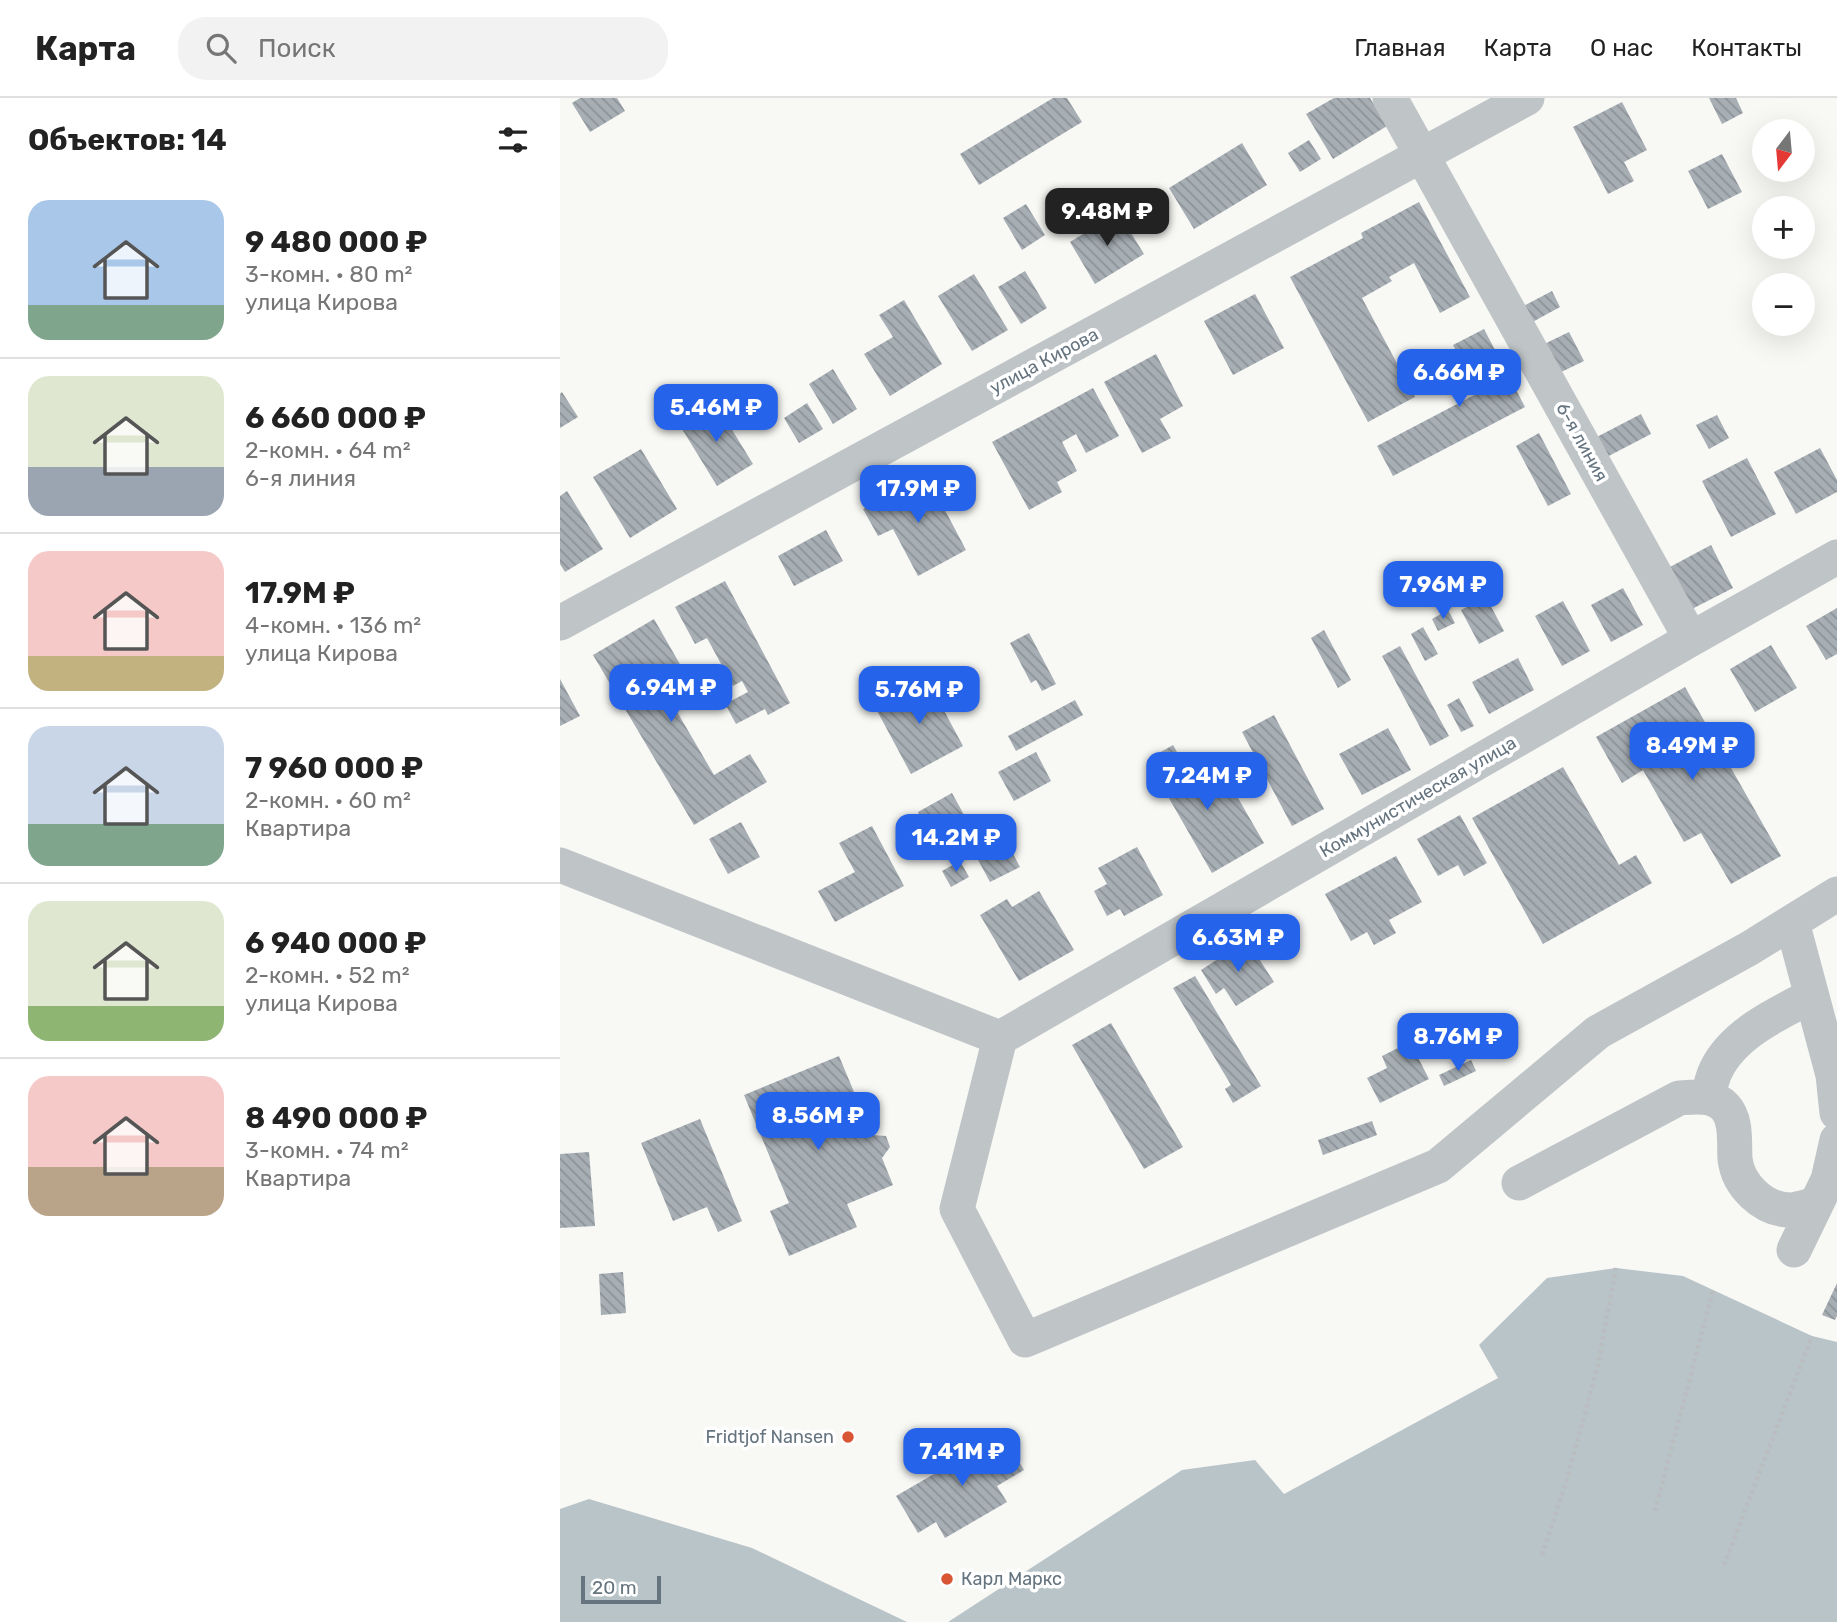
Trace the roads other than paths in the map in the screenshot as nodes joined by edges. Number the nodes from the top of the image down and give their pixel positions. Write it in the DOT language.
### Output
graph roads {
  1 [pos="1390,98"];
  2 [pos="1527,98"];
  3 [pos="1422,155"];
  4 [pos="1837,558"];
  5 [pos="560,623"];
  6 [pos="1691,639"];
  7 [pos="560,865"];
  8 [pos="1837,894"];
  9 [pos="1792,922"];
  10 [pos="1812,996"];
  11 [pos="1000,1038"];
  12 [pos="1708,1097"];
  13 [pos="1837,1113"];
  14 [pos="1837,1140"];
  15 [pos="1519,1183"];
  16 [pos="1816,1204"];
  17 [pos="1794,1250"];
  1 -- 3 [label="street, 6-я линия"];
  2 -- 3 [label="street, улица Кирова"];
  3 -- 5 [label="street, улица Кирова"];
  3 -- 6 [label="street, 6-я линия"];
  4 -- 6 [label="street, Коммунистическая улица"];
  6 -- 11 [label="street, Коммунистическая улица"];
  7 -- 11 [label="street"];
  8 -- 9 [label="street"];
  9 -- 10 [label="street"];
  9 -- 11 [label="street"];
  10 -- 12 [label="street"];
  10 -- 13 [label="street"];
  12 -- 15 [label="street"];
  12 -- 16 [label="street"];
  14 -- 16 [label="street"];
  16 -- 17 [label="street"];
}
